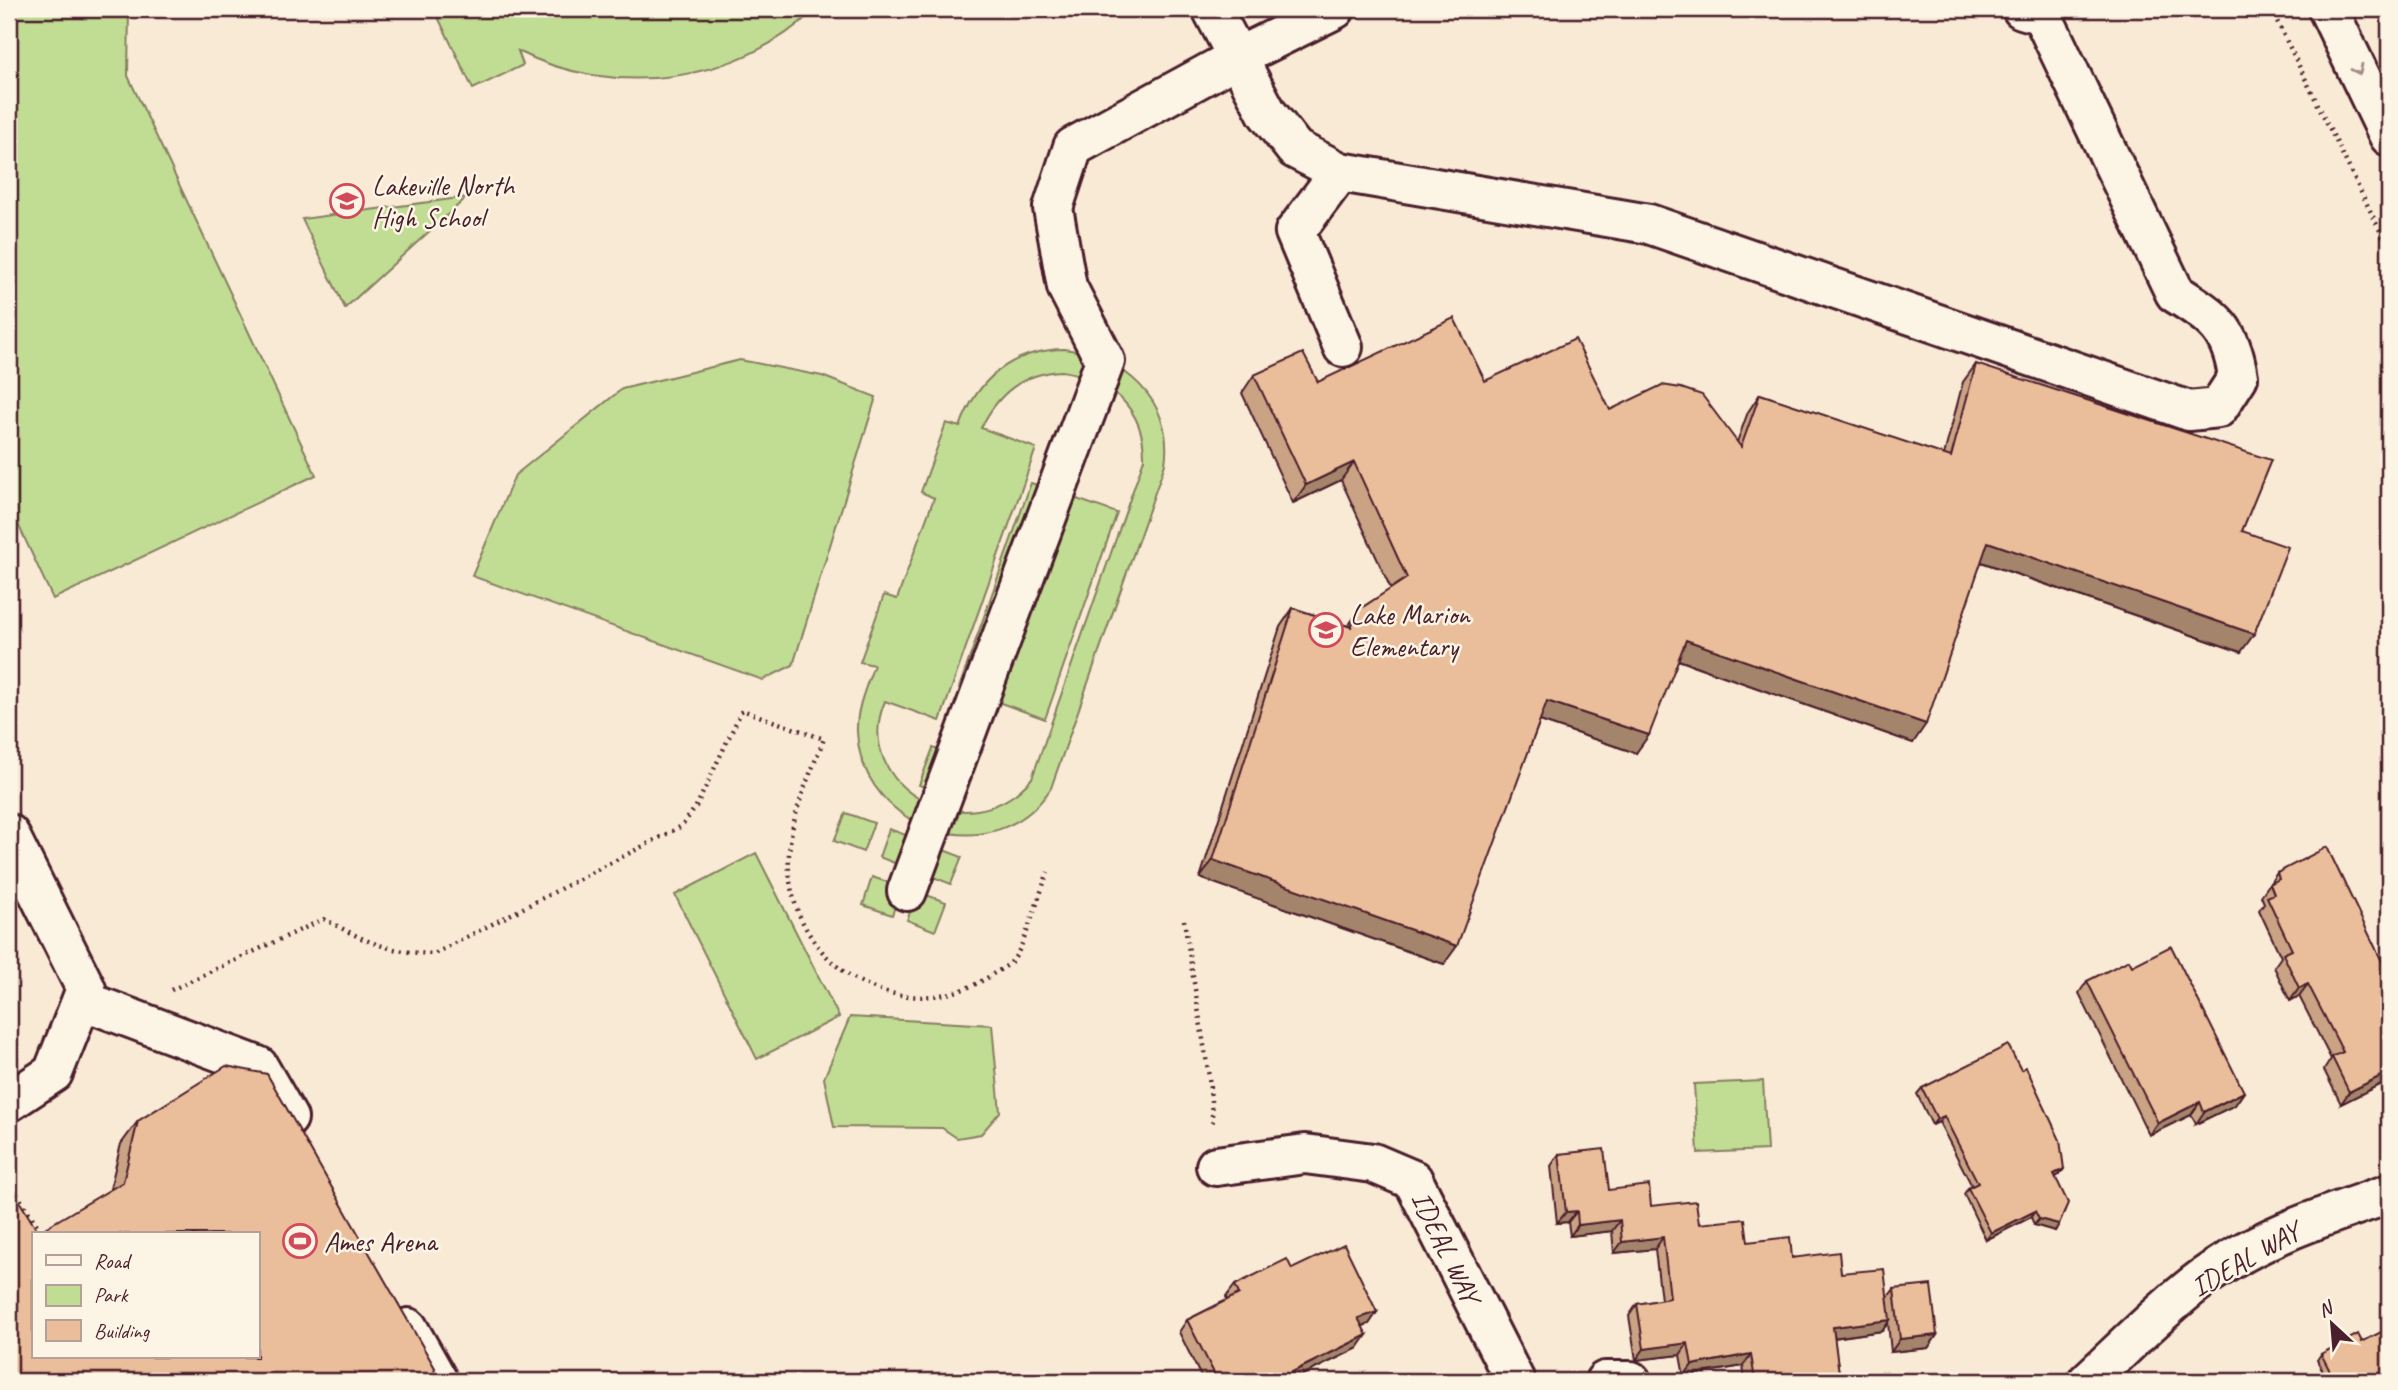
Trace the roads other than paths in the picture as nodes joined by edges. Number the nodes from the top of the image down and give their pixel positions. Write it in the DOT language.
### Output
graph roads {
  1 [pos="1212,9"];
  2 [pos="1335,9"];
  3 [pos="2022,9"];
  4 [pos="2328,9"];
  5 [pos="1238,57"];
  6 [pos="2389,136"];
  7 [pos="1339,172"];
  8 [pos="1343,347"];
  9 [pos="9,834"];
  10 [pos="907,891"];
  11 [pos="82,1000"];
  12 [pos="9,1102"];
  13 [pos="307,1151"];
  14 [pos="1216,1166"];
  15 [pos="2389,1195"];
  16 [pos="390,1296"];
  17 [pos="438,1381"];
  18 [pos="1515,1381"];
  19 [pos="1605,1381"];
  20 [pos="1632,1381"];
  21 [pos="2088,1381"];
  1 -- 5 [label="street"];
  2 -- 5 [label="street"];
  3 -- 7 [label="street"];
  4 -- 6 [label="street, one-way"];
  5 -- 7 [label="street"];
  5 -- 10 [label="street"];
  7 -- 8 [label="street"];
  9 -- 11 [label="street"];
  11 -- 12 [label="street"];
  11 -- 13 [label="street"];
  14 -- 18 [label="street, IDEAL WAY"];
  15 -- 21 [label="street, IDEAL WAY"];
  16 -- 17 [label="street"];
  19 -- 20 [label="street"];
}
